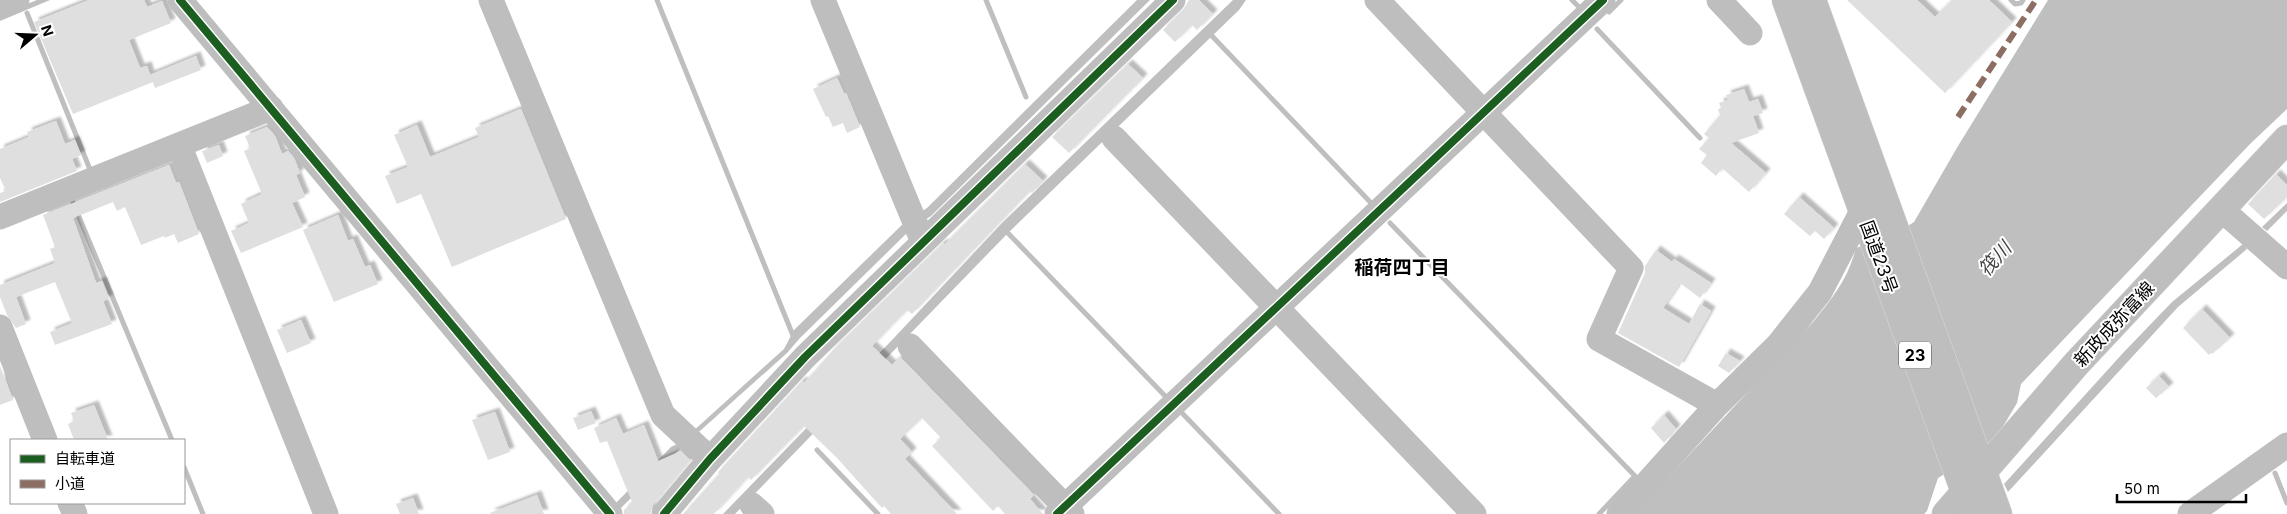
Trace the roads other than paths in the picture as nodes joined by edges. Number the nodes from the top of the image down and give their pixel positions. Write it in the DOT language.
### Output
graph roads {
  1 [pos="17,0"];
  2 [pos="180,0"];
  3 [pos="491,0"];
  4 [pos="823,0"];
  5 [pos="1377,0"];
  6 [pos="1603,0"];
  7 [pos="1719,0"];
  8 [pos="1786,0"];
  9 [pos="1812,0"];
  10 [pos="1157,5"];
  11 [pos="0,7"];
  12 [pos="1750,33"];
  13 [pos="271,108"];
  14 [pos="1483,112"];
  15 [pos="1114,138"];
  16 [pos="2287,139"];
  17 [pos="180,147"];
  18 [pos="2222,210"];
  19 [pos="1874,217"];
  20 [pos="0,218"];
  21 [pos="918,228"];
  22 [pos="2287,267"];
  23 [pos="1277,308"];
  24 [pos="0,327"];
  25 [pos="910,346"];
  26 [pos="1717,405"];
  27 [pos="45,439"];
  28 [pos="2287,445"];
  29 [pos="710,459"];
  30 [pos="1972,485"];
  31 [pos="1064,512"];
  32 [pos="326,514"];
  33 [pos="610,514"];
  34 [pos="664,514"];
  35 [pos="1474,514"];
  36 [pos="1619,514"];
  37 [pos="1946,514"];
  38 [pos="1998,514"];
  39 [pos="2190,514"];
  1 -- 11 [label="street"];
  2 -- 13 [label="street"];
  3 -- 29 [label="street"];
  4 -- 21 [label="street"];
  5 -- 14 [label="street"];
  6 -- 14 [label="street"];
  7 -- 12 [label="street"];
  8 -- 19 [label="main road, 国道23号 / 23"];
  9 -- 19 [label="main road, 国道23号 / 23"];
  10 -- 21 [label="street"];
  13 -- 17 [label="street"];
  13 -- 33 [label="street"];
  14 -- 23 [label="street"];
  14 -- 26 [label="street"];
  15 -- 23 [label="street"];
  16 -- 18 [label="main road, 新政成弥富線"];
  17 -- 20 [label="street"];
  17 -- 32 [label="street"];
  18 -- 22 [label="street"];
  18 -- 30 [label="main road, 新政成弥富線"];
  19 -- 26 [label="street"];
  19 -- 30 [label="main road, 国道23号 / 23"];
  21 -- 29 [label="street"];
  23 -- 31 [label="street"];
  23 -- 35 [label="street"];
  24 -- 27 [label="street"];
  25 -- 31 [label="street"];
  26 -- 36 [label="street"];
  28 -- 39 [label="street"];
  29 -- 34 [label="street"];
  30 -- 37 [label="main road, 新政成弥富線"];
  30 -- 38 [label="main road, 国道23号 / 23"];
}
